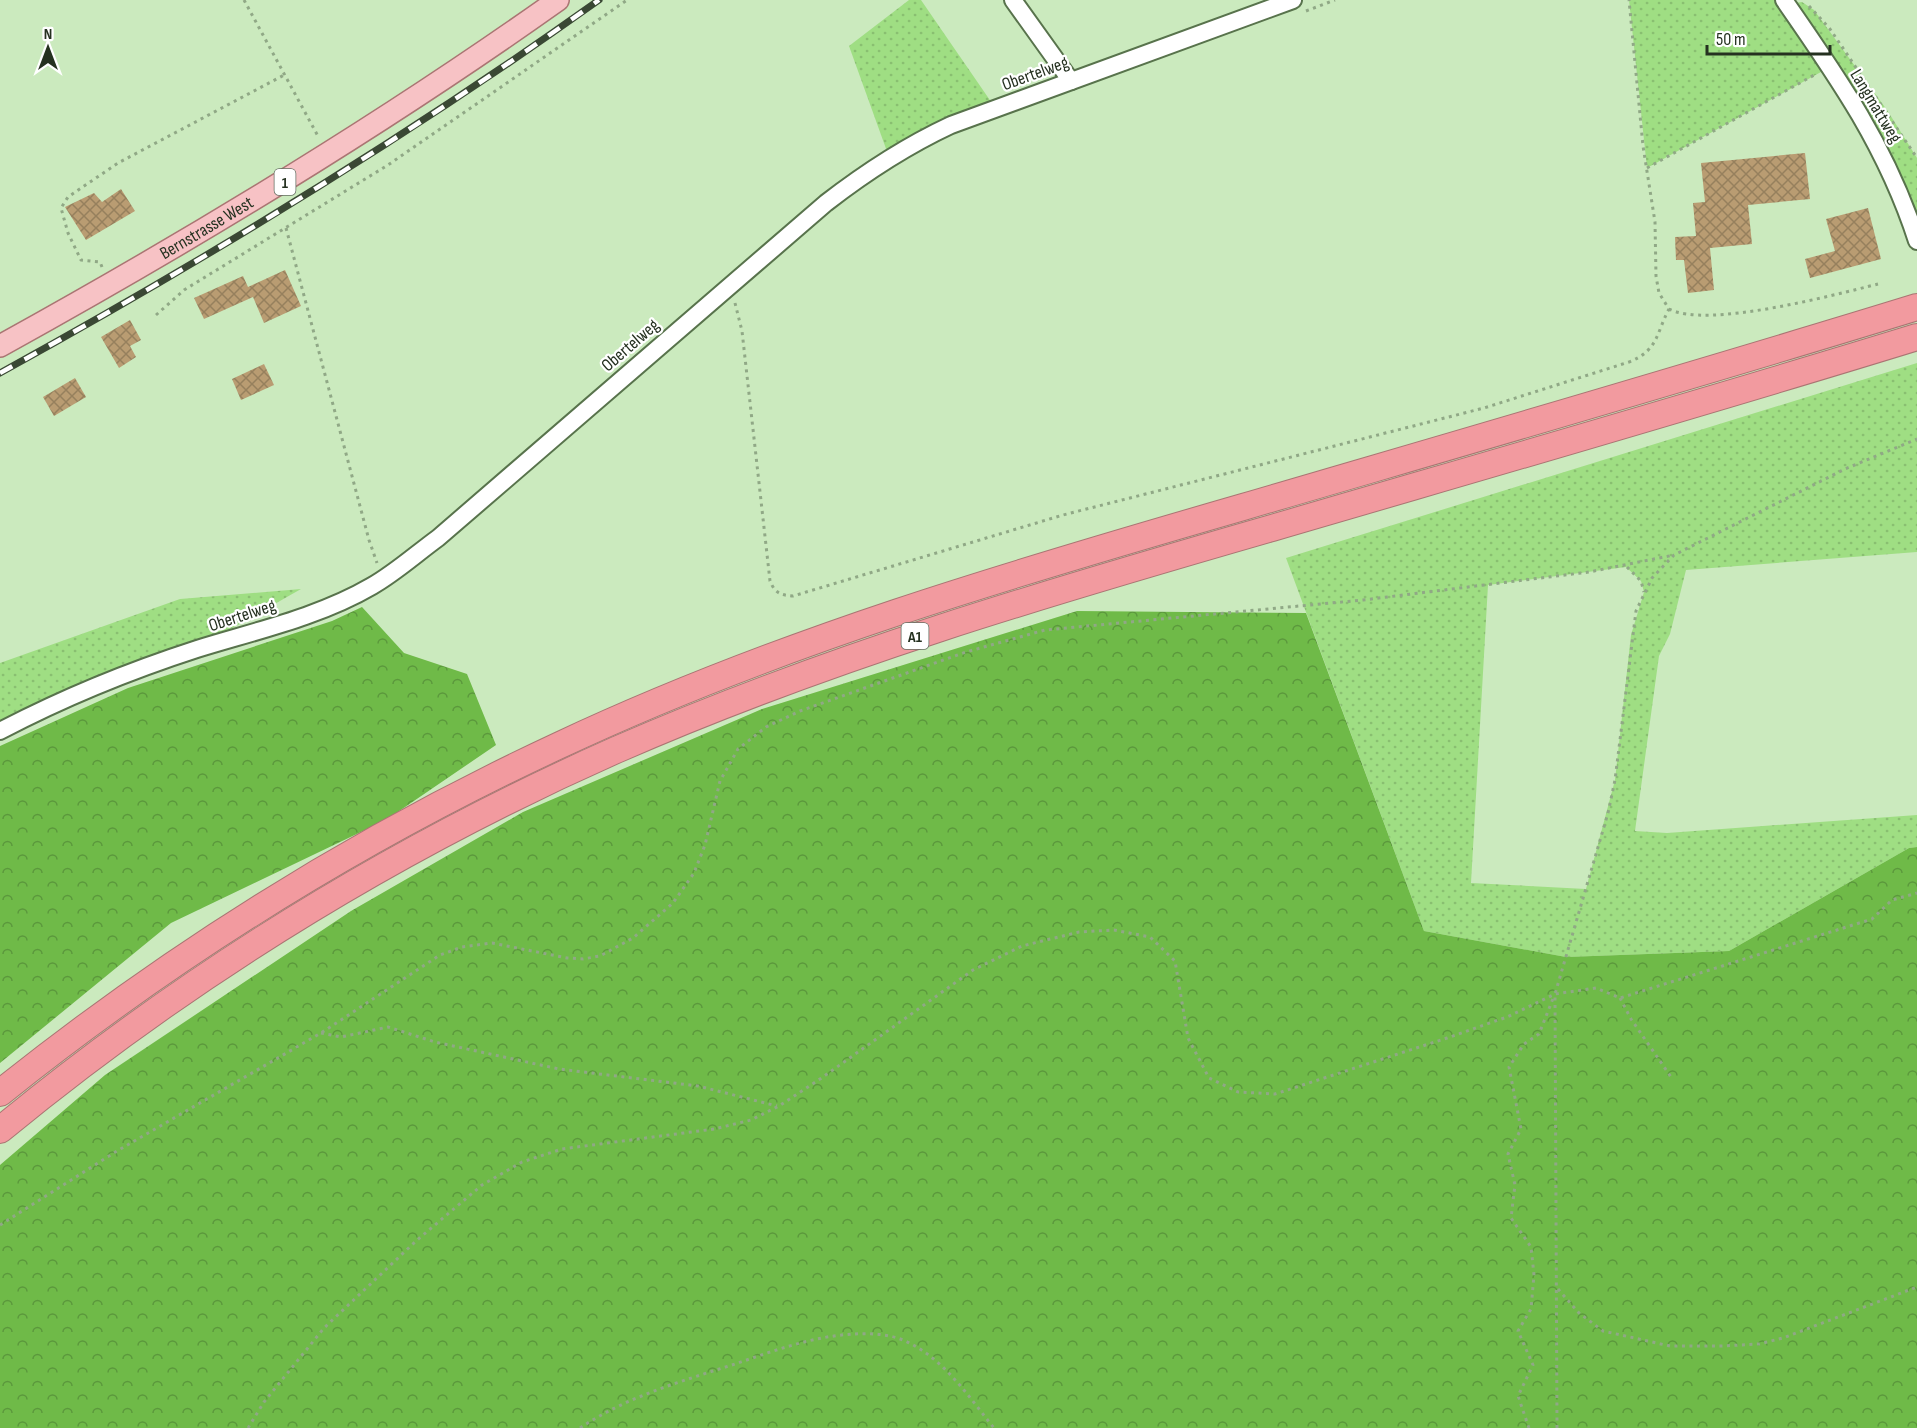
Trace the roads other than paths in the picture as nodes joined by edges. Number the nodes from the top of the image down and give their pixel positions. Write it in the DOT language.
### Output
graph roads {
  1 [pos="558,0"];
  2 [pos="1013,0"];
  3 [pos="1785,2"];
  4 [pos="1298,6"];
  5 [pos="1071,81"];
  6 [pos="1917,241"];
  7 [pos="1917,307"];
  8 [pos="1917,337"];
  9 [pos="0,346"];
  10 [pos="0,731"];
  11 [pos="0,1093"];
  12 [pos="0,1130"];
  1 -- 9 [label="main road, Bernstrasse West / 1"];
  2 -- 5 [label="street"];
  3 -- 6 [label="street, Langmattweg"];
  4 -- 5 [label="street, Obertelweg"];
  5 -- 10 [label="street, Obertelweg"];
  7 -- 11 [label="highway, A1"];
  8 -- 12 [label="highway, A1"];
}
